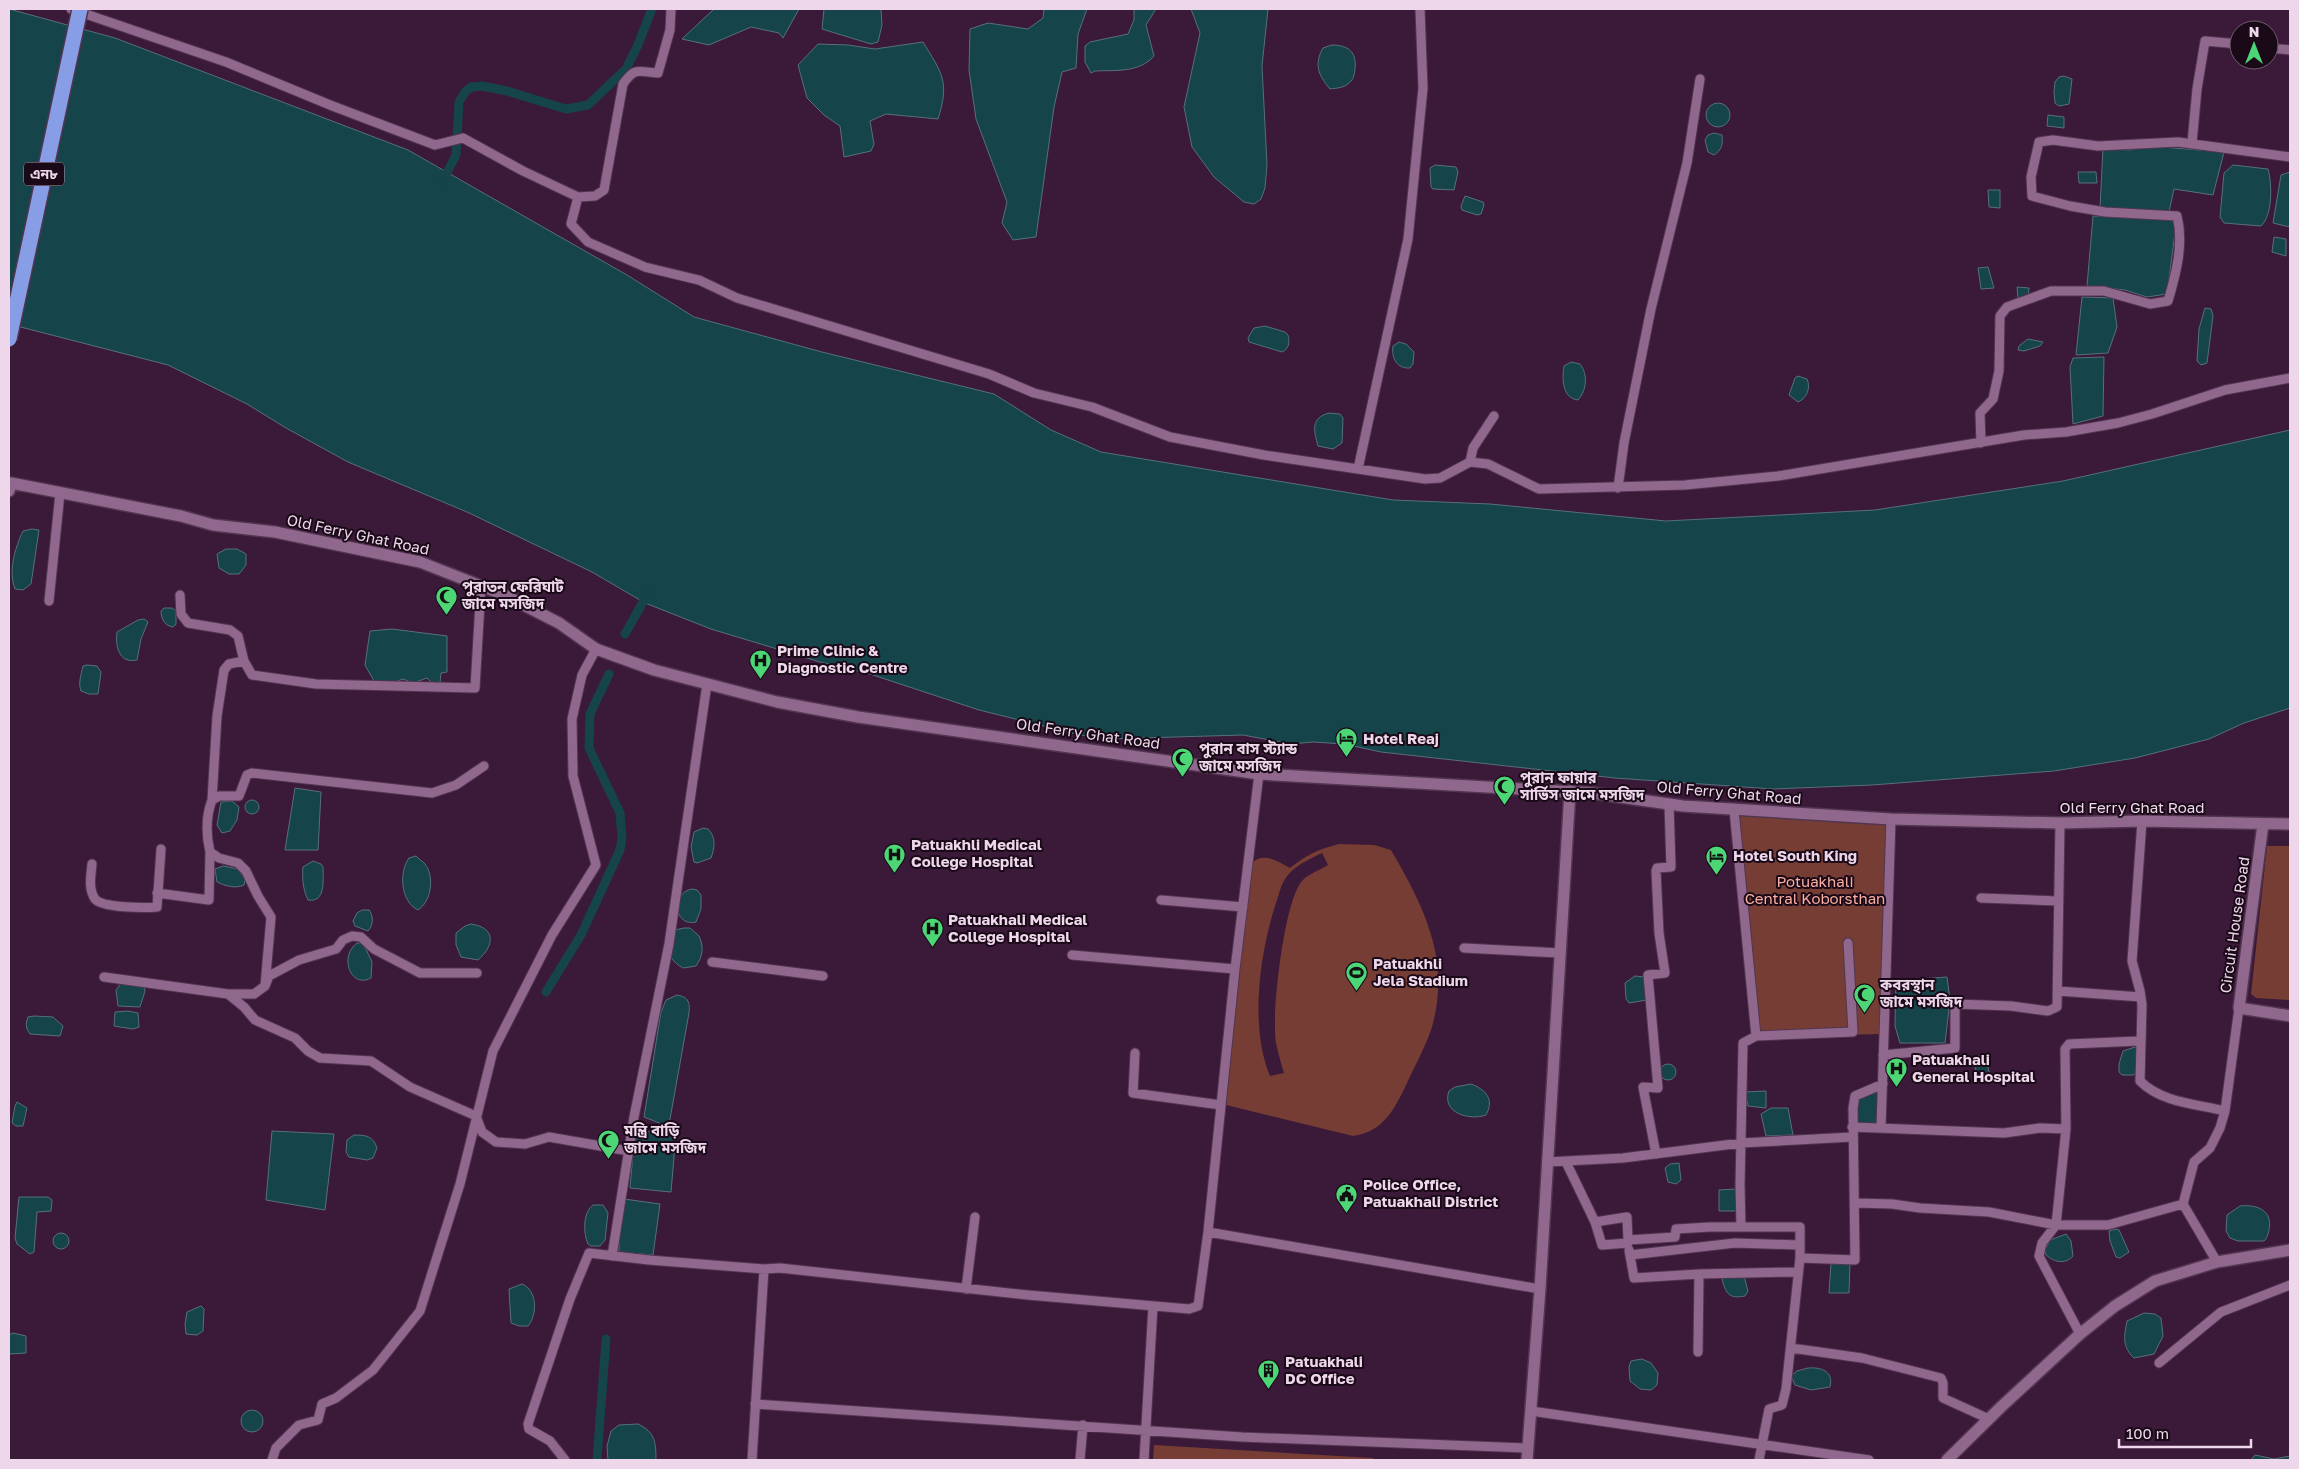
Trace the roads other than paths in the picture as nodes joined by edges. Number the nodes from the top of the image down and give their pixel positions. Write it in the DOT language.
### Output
graph roads {
  1 [pos="71,9"];
  2 [pos="80,9"];
  3 [pos="671,9"];
  4 [pos="1420,9"];
  5 [pos="2229,43"];
  6 [pos="1700,78"];
  7 [pos="2192,143"];
  8 [pos="2290,157"];
  9 [pos="578,198"];
  10 [pos="9,340"];
  11 [pos="2290,378"];
  12 [pos="1494,416"];
  13 [pos="1981,443"];
  14 [pos="1470,462"];
  15 [pos="1358,469"];
  16 [pos="9,485"];
  17 [pos="1618,488"];
  18 [pos="60,493"];
  19 [pos="481,586"];
  20 [pos="180,595"];
  21 [pos="49,601"];
  22 [pos="596,649"];
  23 [pos="244,661"];
  24 [pos="708,684"];
  25 [pos="484,766"];
  26 [pos="1259,774"];
  27 [pos="1570,791"];
  28 [pos="212,800"];
  29 [pos="1669,804"];
  30 [pos="1734,810"];
  31 [pos="1891,819"];
  32 [pos="2142,821"];
  33 [pos="2060,823"];
  34 [pos="2264,824"];
  35 [pos="2290,824"];
  36 [pos="161,848"];
  37 [pos="210,852"];
  38 [pos="92,864"];
  39 [pos="158,893"];
  40 [pos="1981,898"];
  41 [pos="1161,900"];
  42 [pos="2058,901"];
  43 [pos="1243,907"];
  44 [pos="1848,944"];
  45 [pos="1464,948"];
  46 [pos="1560,953"];
  47 [pos="1072,955"];
  48 [pos="712,962"];
  49 [pos="1235,969"];
  50 [pos="477,973"];
  51 [pos="823,976"];
  52 [pos="104,977"];
  53 [pos="265,986"];
  54 [pos="2058,991"];
  55 [pos="228,994"];
  56 [pos="2141,997"];
  57 [pos="2239,1008"];
  58 [pos="2290,1016"];
  59 [pos="1756,1036"];
  60 [pos="2139,1041"];
  61 [pos="1135,1053"];
  62 [pos="1884,1055"];
  63 [pos="1883,1084"];
  64 [pos="1220,1105"];
  65 [pos="2225,1110"];
  66 [pos="476,1116"];
  67 [pos="1852,1127"];
  68 [pos="1881,1128"];
  69 [pos="2066,1130"];
  70 [pos="1852,1137"];
  71 [pos="1741,1143"];
  72 [pos="629,1151"];
  73 [pos="1656,1154"];
  74 [pos="1547,1162"];
  75 [pos="1566,1162"];
  76 [pos="1856,1203"];
  77 [pos="2183,1204"];
  78 [pos="975,1217"];
  79 [pos="1595,1222"];
  80 [pos="2056,1225"];
  81 [pos="1741,1227"];
  82 [pos="1208,1232"];
  83 [pos="1628,1241"];
  84 [pos="1799,1245"];
  85 [pos="2290,1250"];
  86 [pos="1630,1255"];
  87 [pos="612,1256"];
  88 [pos="1800,1258"];
  89 [pos="2217,1262"];
  90 [pos="764,1269"];
  91 [pos="1794,1272"];
  92 [pos="1699,1274"];
  93 [pos="2290,1285"];
  94 [pos="966,1289"];
  95 [pos="1540,1289"];
  96 [pos="1153,1306"];
  97 [pos="2080,1334"];
  98 [pos="1791,1348"];
  99 [pos="1698,1352"];
  100 [pos="2159,1363"];
  101 [pos="755,1404"];
  102 [pos="1531,1411"];
  103 [pos="1989,1419"];
  104 [pos="1083,1425"];
  105 [pos="1147,1429"];
  106 [pos="1762,1445"];
  107 [pos="1528,1448"];
  108 [pos="272,1460"];
  109 [pos="564,1460"];
  110 [pos="752,1460"];
  111 [pos="1080,1460"];
  112 [pos="1144,1460"];
  113 [pos="1527,1460"];
  114 [pos="1759,1460"];
  115 [pos="1869,1460"];
  116 [pos="1947,1460"];
  1 -- 9 [label="street"];
  2 -- 10 [label="highway, এন৮, bridge"];
  3 -- 9 [label="street"];
  4 -- 15 [label="street"];
  5 -- 7 [label="street"];
  6 -- 17 [label="street"];
  7 -- 8 [label="street"];
  7 -- 13 [label="street"];
  9 -- 15 [label="street"];
  11 -- 13 [label="street"];
  12 -- 14 [label="street"];
  13 -- 17 [label="street"];
  14 -- 15 [label="street"];
  14 -- 17 [label="street"];
  16 -- 18 [label="street, Old Ferry Ghat Road"];
  18 -- 19 [label="street, Old Ferry Ghat Road"];
  18 -- 21 [label="street"];
  19 -- 22 [label="street, Old Ferry Ghat Road"];
  19 -- 23 [label="street"];
  20 -- 23 [label="street"];
  22 -- 24 [label="street, Old Ferry Ghat Road"];
  22 -- 66 [label="street"];
  23 -- 28 [label="street"];
  24 -- 26 [label="street, Old Ferry Ghat Road"];
  24 -- 72 [label="street"];
  25 -- 28 [label="street"];
  26 -- 27 [label="street, Old Ferry Ghat Road"];
  26 -- 43 [label="street"];
  27 -- 29 [label="street, Old Ferry Ghat Road"];
  27 -- 46 [label="street"];
  28 -- 37 [label="street"];
  29 -- 30 [label="street, Old Ferry Ghat Road"];
  29 -- 73 [label="street"];
  30 -- 31 [label="street, Old Ferry Ghat Road"];
  30 -- 59 [label="street"];
  31 -- 33 [label="street, Old Ferry Ghat Road"];
  31 -- 62 [label="street"];
  32 -- 33 [label="street, Old Ferry Ghat Road"];
  32 -- 34 [label="street, Old Ferry Ghat Road"];
  32 -- 56 [label="street"];
  33 -- 42 [label="street"];
  34 -- 35 [label="street, Old Ferry Ghat Road"];
  34 -- 57 [label="street, Circuit House Road"];
  36 -- 39 [label="street"];
  37 -- 39 [label="street"];
  37 -- 53 [label="street"];
  38 -- 39 [label="street"];
  40 -- 42 [label="street"];
  41 -- 43 [label="street"];
  42 -- 54 [label="street"];
  43 -- 49 [label="street"];
  44 -- 59 [label="street"];
  45 -- 46 [label="street"];
  46 -- 74 [label="street"];
  47 -- 49 [label="street"];
  48 -- 51 [label="street"];
  49 -- 64 [label="street"];
  50 -- 53 [label="street"];
  52 -- 55 [label="street"];
  53 -- 55 [label="street"];
  54 -- 56 [label="street"];
  54 -- 62 [label="street"];
  55 -- 66 [label="street"];
  56 -- 60 [label="street"];
  57 -- 58 [label="street, Circuit House Road"];
  57 -- 65 [label="street"];
  59 -- 71 [label="street"];
  60 -- 65 [label="street"];
  60 -- 69 [label="street"];
  61 -- 64 [label="street"];
  62 -- 63 [label="street"];
  63 -- 67 [label="street"];
  63 -- 68 [label="street"];
  64 -- 82 [label="street"];
  65 -- 77 [label="street"];
  66 -- 72 [label="street"];
  66 -- 108 [label="street"];
  67 -- 68 [label="street"];
  67 -- 70 [label="street"];
  68 -- 69 [label="street"];
  69 -- 80 [label="street"];
  70 -- 71 [label="street"];
  70 -- 76 [label="street"];
  71 -- 73 [label="street"];
  71 -- 81 [label="street"];
  72 -- 87 [label="street"];
  73 -- 75 [label="street"];
  74 -- 75 [label="street"];
  74 -- 95 [label="street"];
  75 -- 79 [label="street"];
  76 -- 80 [label="street"];
  76 -- 88 [label="street"];
  77 -- 80 [label="street"];
  77 -- 89 [label="street"];
  78 -- 94 [label="street"];
  79 -- 83 [label="street"];
  79 -- 83 [label="street"];
  80 -- 97 [label="street"];
  81 -- 83 [label="street"];
  81 -- 84 [label="street"];
  82 -- 95 [label="street"];
  82 -- 96 [label="street"];
  83 -- 86 [label="street"];
  84 -- 86 [label="street"];
  84 -- 88 [label="street"];
  85 -- 89 [label="street"];
  86 -- 92 [label="street"];
  87 -- 90 [label="street"];
  87 -- 109 [label="street"];
  88 -- 98 [label="street"];
  89 -- 97 [label="street"];
  90 -- 94 [label="street"];
  90 -- 101 [label="street"];
  91 -- 92 [label="street"];
  92 -- 99 [label="street"];
  93 -- 100 [label="street"];
  94 -- 96 [label="street"];
  95 -- 102 [label="street"];
  96 -- 105 [label="street"];
  97 -- 103 [label="street"];
  98 -- 103 [label="street"];
  98 -- 106 [label="street"];
  101 -- 104 [label="street"];
  101 -- 110 [label="street"];
  102 -- 106 [label="street"];
  102 -- 107 [label="street"];
  103 -- 116 [label="street"];
  104 -- 105 [label="street"];
  104 -- 111 [label="street"];
  105 -- 107 [label="street"];
  105 -- 112 [label="street"];
  106 -- 114 [label="street"];
  106 -- 115 [label="street"];
  107 -- 113 [label="street"];
}
